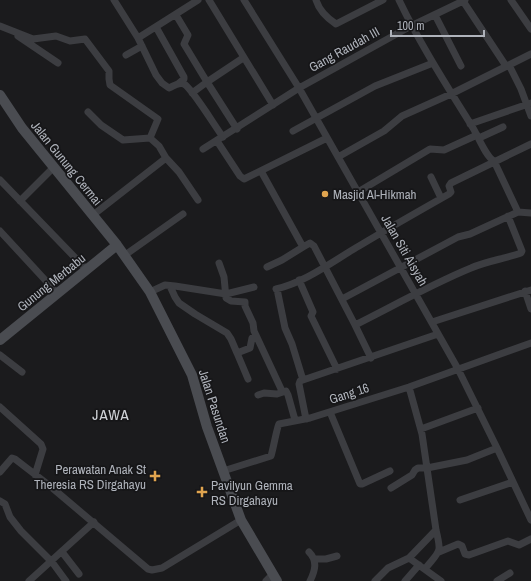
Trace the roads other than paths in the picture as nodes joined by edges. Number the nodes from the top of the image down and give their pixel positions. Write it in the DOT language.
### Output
graph roads {
  1 [pos="114,0"];
  2 [pos="198,0"];
  3 [pos="209,0"];
  4 [pos="244,0"];
  5 [pos="316,0"];
  6 [pos="399,0"];
  7 [pos="464,0"];
  8 [pos="511,0"];
  9 [pos="379,1"];
  10 [pos="176,15"];
  11 [pos="436,15"];
  12 [pos="0,26"];
  13 [pos="411,26"];
  14 [pos="156,27"];
  15 [pos="531,29"];
  16 [pos="10,30"];
  17 [pos="138,38"];
  18 [pos="142,46"];
  19 [pos="531,54"];
  20 [pos="126,55"];
  21 [pos="243,58"];
  22 [pos="58,63"];
  23 [pos="433,63"];
  24 [pos="460,66"];
  25 [pos="507,66"];
  26 [pos="207,82"];
  27 [pos="178,84"];
  28 [pos="299,88"];
  29 [pos="192,93"];
  30 [pos="451,94"];
  31 [pos="0,95"];
  32 [pos="529,103"];
  33 [pos="274,105"];
  34 [pos="88,112"];
  35 [pos="531,116"];
  36 [pos="315,119"];
  37 [pos="470,124"];
  38 [pos="503,127"];
  39 [pos="237,128"];
  40 [pos="293,131"];
  41 [pos="478,136"];
  42 [pos="150,138"];
  43 [pos="327,138"];
  44 [pos="220,139"];
  45 [pos="531,144"];
  46 [pos="203,149"];
  47 [pos="338,157"];
  48 [pos="166,158"];
  49 [pos="494,161"];
  50 [pos="54,167"];
  51 [pos="261,171"];
  52 [pos="431,177"];
  53 [pos="0,180"];
  54 [pos="358,192"];
  55 [pos="441,198"];
  56 [pos="198,200"];
  57 [pos="20,201"];
  58 [pos="518,212"];
  59 [pos="531,213"];
  60 [pos="183,214"];
  61 [pos="93,215"];
  62 [pos="508,216"];
  63 [pos="0,231"];
  64 [pos="381,232"];
  65 [pos="117,245"];
  66 [pos="303,247"];
  67 [pos="125,255"];
  68 [pos="219,263"];
  69 [pos="267,267"];
  70 [pos="325,267"];
  71 [pos="401,267"];
  72 [pos="87,270"];
  73 [pos="296,282"];
  74 [pos="170,286"];
  75 [pos="254,287"];
  76 [pos="528,290"];
  77 [pos="150,292"];
  78 [pos="58,294"];
  79 [pos="226,294"];
  80 [pos="416,294"];
  81 [pos="342,299"];
  82 [pos="531,309"];
  83 [pos="432,322"];
  84 [pos="355,325"];
  85 [pos="438,334"];
  86 [pos="256,335"];
  87 [pos="0,340"];
  88 [pos="531,343"];
  89 [pos="237,352"];
  90 [pos="0,355"];
  91 [pos="371,358"];
  92 [pos="337,369"];
  93 [pos="458,369"];
  94 [pos="22,372"];
  95 [pos="248,379"];
  96 [pos="301,382"];
  97 [pos="408,387"];
  98 [pos="282,391"];
  99 [pos="258,395"];
  100 [pos="0,407"];
  101 [pos="478,408"];
  102 [pos="330,412"];
  103 [pos="306,419"];
  104 [pos="295,420"];
  105 [pos="421,429"];
  106 [pos="497,448"];
  107 [pos="427,468"];
  108 [pos="223,471"];
  109 [pos="390,471"];
  110 [pos="0,472"];
  111 [pos="35,475"];
  112 [pos="513,482"];
  113 [pos="391,488"];
  114 [pos="460,500"];
  115 [pos="0,501"];
  116 [pos="240,520"];
  117 [pos="531,520"];
  118 [pos="94,522"];
  119 [pos="436,530"];
  120 [pos="531,539"];
  121 [pos="62,552"];
  122 [pos="309,552"];
  123 [pos="439,552"];
  124 [pos="337,556"];
  125 [pos="409,558"];
  126 [pos="314,559"];
  127 [pos="52,562"];
  128 [pos="422,567"];
  129 [pos="510,573"];
  130 [pos="79,574"];
  131 [pos="272,579"];
  132 [pos="66,580"];
  133 [pos="30,581"];
  134 [pos="310,581"];
  135 [pos="375,581"];
  136 [pos="405,581"];
  137 [pos="440,581"];
  138 [pos="496,581"];
  1 -- 17 [label="street"];
  2 -- 10 [label="street"];
  3 -- 21 [label="street"];
  4 -- 28 [label="street, Jalan Siti Aisyah"];
  5 -- 9 [label="street"];
  6 -- 13 [label="street"];
  7 -- 11 [label="street, Gang Raudah III"];
  7 -- 25 [label="street"];
  8 -- 15 [label="street"];
  10 -- 14 [label="street"];
  10 -- 26 [label="street"];
  11 -- 13 [label="street, Gang Raudah III"];
  11 -- 24 [label="street"];
  12 -- 16 [label="street"];
  13 -- 23 [label="street"];
  13 -- 28 [label="street, Gang Raudah III"];
  14 -- 17 [label="street"];
  14 -- 27 [label="street"];
  16 -- 22 [label="street"];
  16 -- 42 [label="street"];
  17 -- 18 [label="street"];
  18 -- 20 [label="street"];
  18 -- 27 [label="street"];
  19 -- 25 [label="street"];
  21 -- 26 [label="street"];
  21 -- 33 [label="street"];
  23 -- 30 [label="street"];
  23 -- 36 [label="street"];
  25 -- 30 [label="street"];
  25 -- 32 [label="street"];
  26 -- 29 [label="street"];
  26 -- 39 [label="street"];
  27 -- 29 [label="street"];
  28 -- 33 [label="street, Gang Raudah III"];
  28 -- 36 [label="street, Jalan Siti Aisyah"];
  29 -- 44 [label="street"];
  30 -- 37 [label="street"];
  30 -- 47 [label="street"];
  31 -- 50 [label="street, Jalan Gunung Cermai"];
  32 -- 35 [label="street"];
  32 -- 37 [label="street"];
  33 -- 39 [label="street, Gang Raudah III"];
  34 -- 42 [label="street"];
  36 -- 40 [label="street"];
  36 -- 43 [label="street, Jalan Siti Aisyah"];
  37 -- 41 [label="street"];
  38 -- 41 [label="street"];
  39 -- 44 [label="street, Gang Raudah III"];
  41 -- 49 [label="street"];
  41 -- 54 [label="street"];
  42 -- 48 [label="street"];
  43 -- 47 [label="street, Jalan Siti Aisyah"];
  43 -- 51 [label="street"];
  44 -- 46 [label="street, Gang Raudah III"];
  44 -- 51 [label="street"];
  45 -- 49 [label="street"];
  47 -- 54 [label="street, Jalan Siti Aisyah"];
  48 -- 56 [label="street"];
  48 -- 61 [label="street"];
  49 -- 55 [label="street"];
  49 -- 58 [label="street"];
  50 -- 57 [label="street"];
  50 -- 61 [label="street, Jalan Gunung Cermai"];
  51 -- 66 [label="street"];
  52 -- 55 [label="street"];
  53 -- 57 [label="street"];
  54 -- 64 [label="street, Jalan Siti Aisyah"];
  55 -- 64 [label="street"];
  57 -- 72 [label="street"];
  58 -- 59 [label="street"];
  58 -- 62 [label="street"];
  60 -- 67 [label="street"];
  61 -- 65 [label="street, Jalan Gunung Cermai"];
  62 -- 71 [label="street"];
  62 -- 80 [label="street"];
  63 -- 78 [label="street"];
  64 -- 70 [label="street"];
  64 -- 71 [label="street, Jalan Siti Aisyah"];
  65 -- 67 [label="street, Jalan Pasundan"];
  65 -- 72 [label="street, Gunung Merbabu"];
  66 -- 69 [label="street"];
  66 -- 70 [label="street"];
  67 -- 77 [label="street, Jalan Pasundan"];
  68 -- 79 [label="street"];
  70 -- 73 [label="street"];
  70 -- 81 [label="street"];
  71 -- 80 [label="street, Jalan Siti Aisyah"];
  71 -- 81 [label="street"];
  72 -- 78 [label="street, Gunung Merbabu"];
  73 -- 92 [label="street"];
  73 -- 96 [label="street"];
  74 -- 77 [label="street"];
  74 -- 79 [label="street"];
  74 -- 89 [label="street"];
  75 -- 79 [label="street"];
  76 -- 82 [label="street"];
  76 -- 83 [label="street"];
  77 -- 108 [label="street, Jalan Pasundan"];
  78 -- 87 [label="street, Gunung Merbabu"];
  79 -- 86 [label="street"];
  80 -- 83 [label="street, Jalan Siti Aisyah"];
  80 -- 84 [label="street"];
  81 -- 84 [label="street"];
  83 -- 85 [label="street, Jalan Siti Aisyah"];
  84 -- 91 [label="street"];
  85 -- 91 [label="street"];
  85 -- 93 [label="street, Jalan Siti Aisyah"];
  86 -- 89 [label="street"];
  86 -- 98 [label="street"];
  88 -- 93 [label="street, Gang 16"];
  89 -- 95 [label="street"];
  90 -- 94 [label="street"];
  91 -- 92 [label="street"];
  92 -- 96 [label="street"];
  93 -- 97 [label="street, Gang 16"];
  93 -- 101 [label="street, Jalan Siti Aisyah"];
  96 -- 103 [label="street"];
  97 -- 102 [label="street, Gang 16"];
  97 -- 105 [label="street"];
  98 -- 99 [label="street"];
  98 -- 104 [label="street"];
  100 -- 111 [label="street"];
  101 -- 105 [label="street"];
  101 -- 106 [label="street, Jalan Siti Aisyah"];
  102 -- 103 [label="street, Gang 16"];
  102 -- 109 [label="street"];
  103 -- 104 [label="street, Gang 16"];
  104 -- 108 [label="street, Gang 16"];
  105 -- 107 [label="street"];
  106 -- 107 [label="street"];
  106 -- 112 [label="street, Jalan Siti Aisyah"];
  107 -- 113 [label="street"];
  107 -- 119 [label="street"];
  108 -- 116 [label="street, Jalan Pasundan"];
  110 -- 111 [label="street"];
  111 -- 118 [label="street"];
  112 -- 114 [label="street"];
  112 -- 117 [label="street, Jalan Siti Aisyah"];
  115 -- 127 [label="street"];
  116 -- 118 [label="street"];
  116 -- 131 [label="street, Jalan Pasundan"];
  118 -- 121 [label="street"];
  119 -- 123 [label="street"];
  119 -- 125 [label="street"];
  120 -- 123 [label="street"];
  121 -- 127 [label="street"];
  121 -- 130 [label="street"];
  122 -- 126 [label="street"];
  123 -- 128 [label="street"];
  124 -- 126 [label="street"];
  125 -- 128 [label="street"];
  125 -- 135 [label="street"];
  126 -- 134 [label="street"];
  127 -- 132 [label="street"];
  127 -- 133 [label="street"];
  128 -- 136 [label="street"];
  128 -- 137 [label="street"];
  129 -- 138 [label="street"];
}
